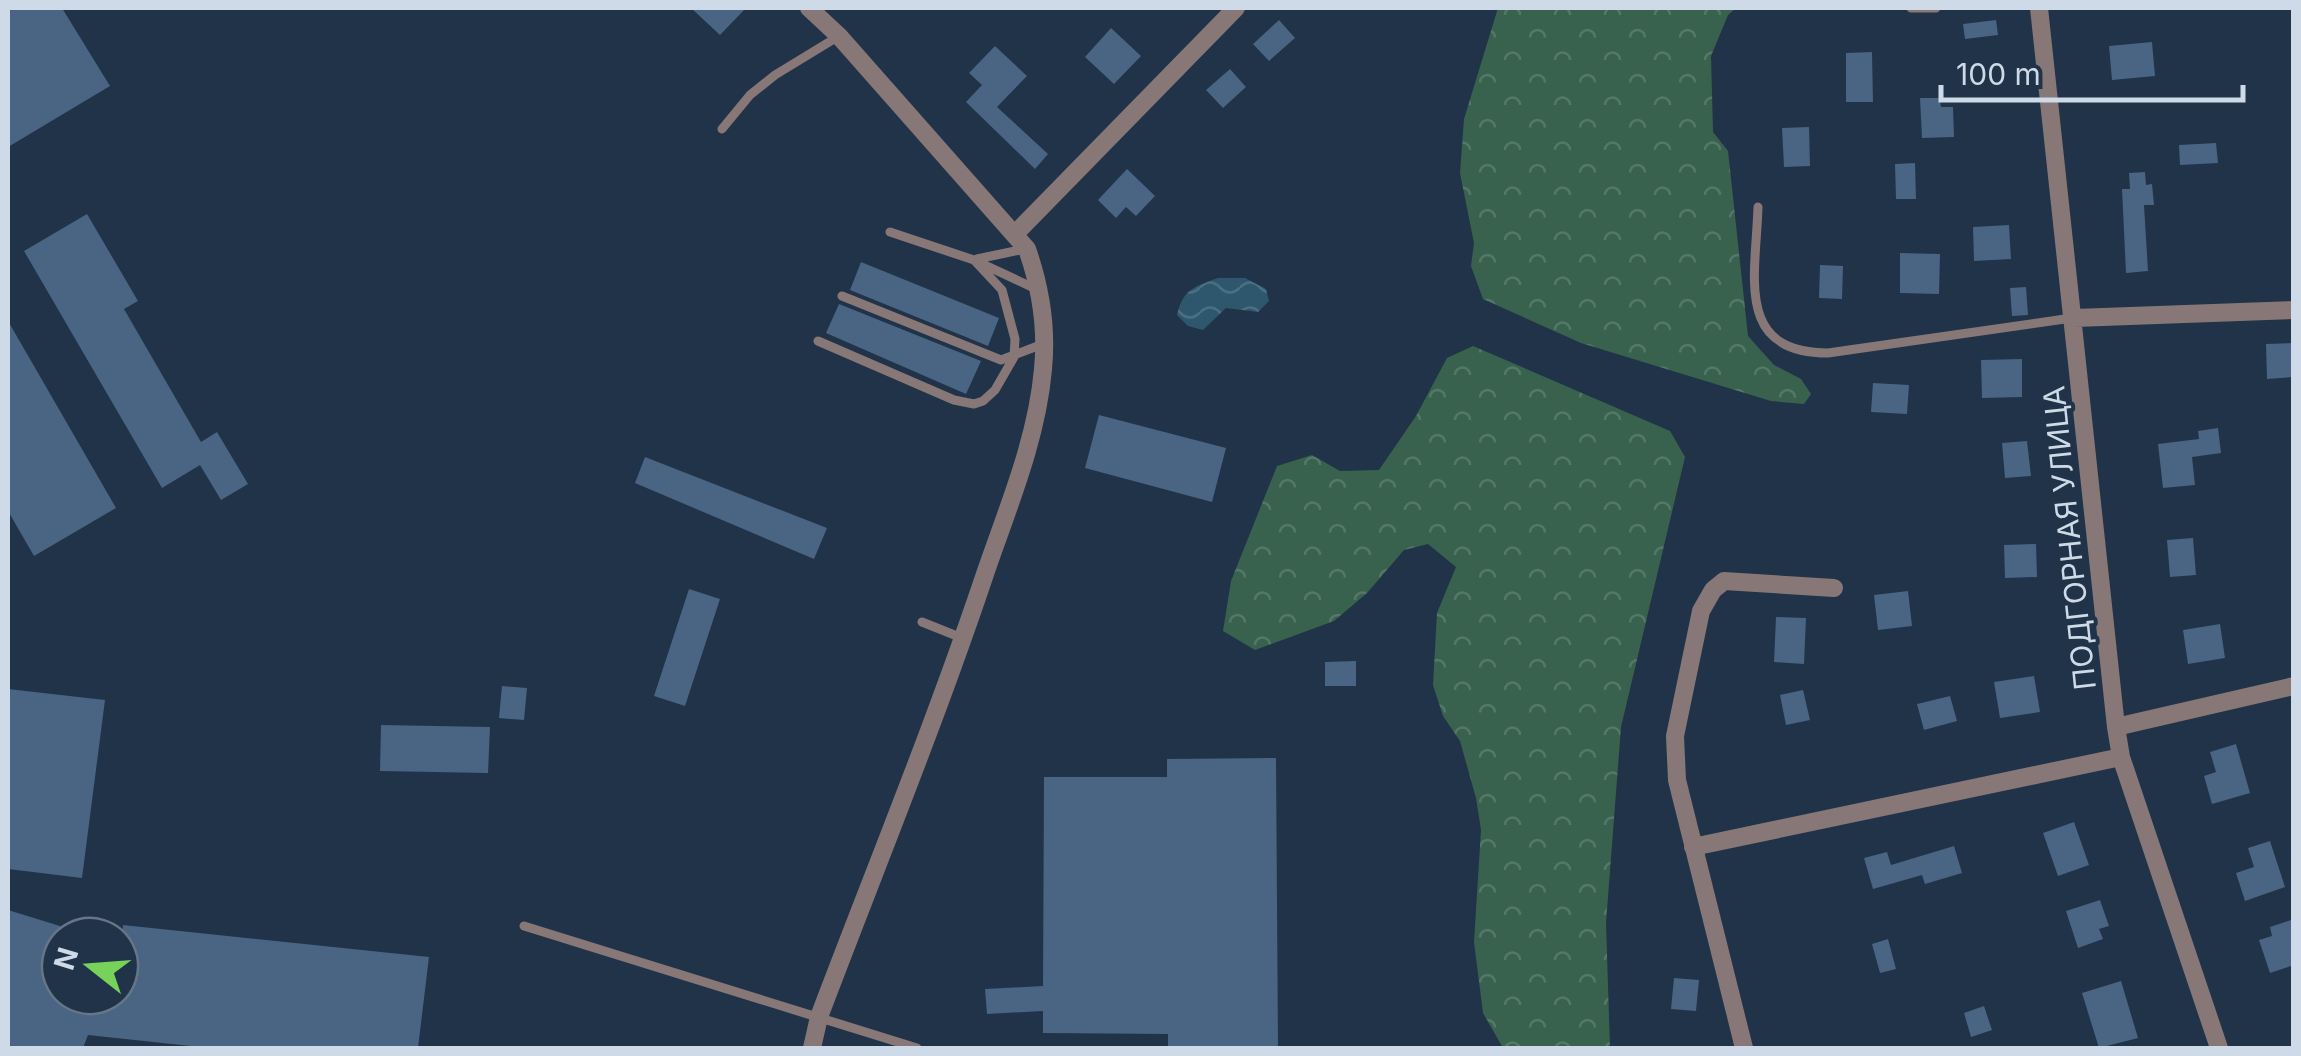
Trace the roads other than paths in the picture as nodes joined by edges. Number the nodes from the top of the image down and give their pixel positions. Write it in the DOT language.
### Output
graph roads {
  1 [pos="809,8"];
  2 [pos="1236,8"];
  3 [pos="1911,8"];
  4 [pos="1936,8"];
  5 [pos="2039,8"];
  6 [pos="839,36"];
  7 [pos="722,128"];
  8 [pos="1758,206"];
  9 [pos="890,232"];
  10 [pos="1021,241"];
  11 [pos="974,260"];
  12 [pos="1038,290"];
  13 [pos="842,296"];
  14 [pos="2294,310"];
  15 [pos="2074,318"];
  16 [pos="818,341"];
  17 [pos="1043,344"];
  18 [pos="1014,356"];
  19 [pos="1834,588"];
  20 [pos="922,622"];
  21 [pos="963,638"];
  22 [pos="2294,686"];
  23 [pos="2116,727"];
  24 [pos="2121,757"];
  25 [pos="1693,847"];
  26 [pos="524,926"];
  27 [pos="819,1016"];
  28 [pos="812,1048"];
  29 [pos="918,1048"];
  30 [pos="1744,1048"];
  31 [pos="2219,1048"];
  1 -- 6 [label="street"];
  2 -- 10 [label="street"];
  3 -- 4 [label="lane"];
  5 -- 15 [label="street, ПОДГОРНАЯ УЛИЦА"];
  6 -- 7 [label="lane"];
  6 -- 10 [label="street"];
  8 -- 15 [label="lane"];
  9 -- 11 [label="lane"];
  10 -- 11 [label="lane"];
  10 -- 12 [label="street"];
  11 -- 12 [label="lane"];
  11 -- 18 [label="lane"];
  12 -- 17 [label="street"];
  13 -- 18 [label="lane"];
  14 -- 15 [label="street"];
  15 -- 23 [label="street, ПОДГОРНАЯ УЛИЦА"];
  16 -- 18 [label="lane"];
  17 -- 18 [label="lane"];
  17 -- 21 [label="street"];
  19 -- 25 [label="street"];
  20 -- 21 [label="lane"];
  21 -- 27 [label="street"];
  22 -- 23 [label="street"];
  23 -- 24 [label="street, ПОДГОРНАЯ УЛИЦА"];
  24 -- 25 [label="street"];
  24 -- 31 [label="street, ПОДГОРНАЯ УЛИЦА"];
  25 -- 30 [label="street"];
  26 -- 27 [label="lane"];
  27 -- 28 [label="street"];
  27 -- 29 [label="lane"];
}
